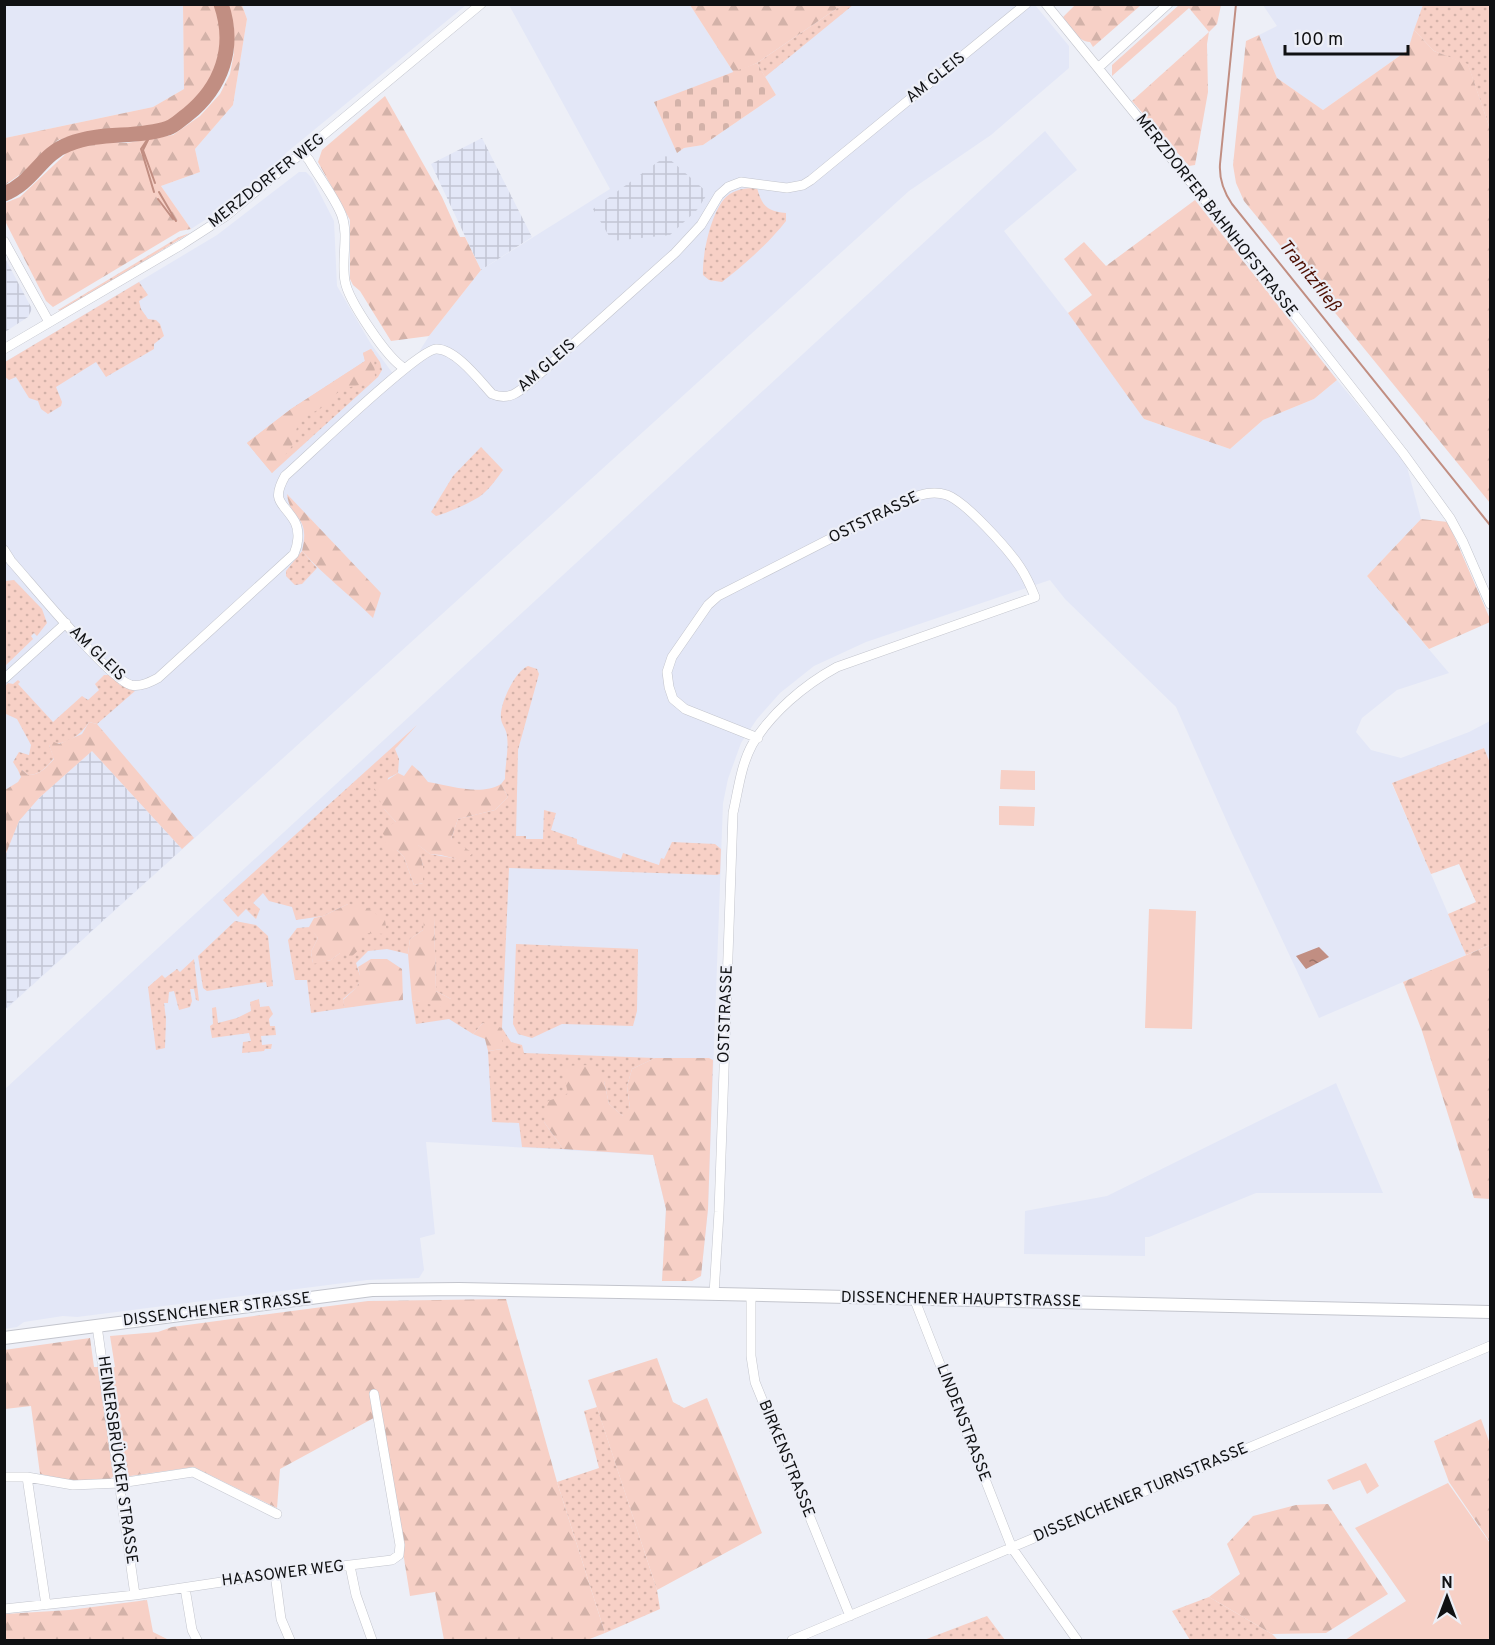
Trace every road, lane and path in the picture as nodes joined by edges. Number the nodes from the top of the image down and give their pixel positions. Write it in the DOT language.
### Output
graph roads {
  1 [pos="480,4"];
  2 [pos="1026,4"];
  3 [pos="1046,4"];
  4 [pos="1168,4"];
  5 [pos="1098,68"];
  6 [pos="303,153"];
  7 [pos="4,241"];
  8 [pos="49,322"];
  9 [pos="4,350"];
  10 [pos="404,368"];
  11 [pos="4,550"];
  12 [pos="1491,604"];
  13 [pos="66,624"];
  14 [pos="4,679"];
  15 [pos="758,738"];
  16 [pos="431,1290"];
  17 [pos="714,1294"];
  18 [pos="751,1295"];
  19 [pos="914,1299"];
  20 [pos="1491,1312"];
  21 [pos="97,1326"];
  22 [pos="4,1338"];
  23 [pos="1491,1346"];
  24 [pos="374,1394"];
  25 [pos="4,1477"];
  26 [pos="27,1478"];
  27 [pos="120,1483"];
  28 [pos="277,1514"];
  29 [pos="1011,1548"];
  30 [pos="350,1566"];
  31 [pos="275,1574"];
  32 [pos="185,1588"];
  33 [pos="135,1595"];
  34 [pos="46,1605"];
  35 [pos="4,1609"];
  36 [pos="850,1616"];
  37 [pos="197,1641"];
  38 [pos="290,1641"];
  39 [pos="372,1641"];
  40 [pos="792,1641"];
  41 [pos="1077,1641"];
  1 -- 6 [label="street, MERZDORFER WEG"];
  2 -- 10 [label="street, AM GLEIS"];
  3 -- 5 [label="street, MERZDORFER BAHNHOFSTRASSE"];
  4 -- 5 [label="street"];
  5 -- 12 [label="street, MERZDORFER BAHNHOFSTRASSE"];
  6 -- 8 [label="street, MERZDORFER WEG"];
  6 -- 10 [label="street"];
  7 -- 8 [label="street"];
  8 -- 9 [label="street, MERZDORFER WEG"];
  10 -- 13 [label="street, AM GLEIS"];
  11 -- 13 [label="street, AM GLEIS"];
  13 -- 14 [label="street, AM GLEIS"];
  15 -- 15 [label="street, OSTSTRASSE"];
  15 -- 17 [label="street, OSTSTRASSE"];
  16 -- 17 [label="main road, DISSENCHENER HAUPTSTRASSE"];
  16 -- 21 [label="main road, DISSENCHENER STRASSE"];
  17 -- 18 [label="main road, DISSENCHENER HAUPTSTRASSE"];
  18 -- 19 [label="main road, DISSENCHENER HAUPTSTRASSE"];
  18 -- 36 [label="street, BIRKENSTRASSE"];
  19 -- 20 [label="main road, DISSENCHENER HAUPTSTRASSE"];
  19 -- 29 [label="street, LINDENSTRASSE"];
  21 -- 22 [label="main road, DISSENCHENER STRASSE"];
  21 -- 27 [label="street, HEINERSBRÜCKER STRASSE"];
  23 -- 29 [label="street, DISSENCHENER TURNSTRASSE"];
  24 -- 30 [label="street, HAASOWER WEG"];
  25 -- 26 [label="street"];
  26 -- 27 [label="street"];
  26 -- 34 [label="street"];
  27 -- 28 [label="street"];
  27 -- 33 [label="street, HEINERSBRÜCKER STRASSE"];
  29 -- 36 [label="street, DISSENCHENER TURNSTRASSE"];
  29 -- 41 [label="street, LINDENSTRASSE"];
  30 -- 31 [label="street, HAASOWER WEG"];
  30 -- 39 [label="street"];
  31 -- 32 [label="street, HAASOWER WEG"];
  31 -- 38 [label="street"];
  32 -- 33 [label="street, HAASOWER WEG"];
  32 -- 37 [label="street"];
  33 -- 34 [label="street, HAASOWER WEG"];
  34 -- 35 [label="street, HAASOWER WEG"];
  36 -- 40 [label="street, DISSENCHENER TURNSTRASSE"];
}
